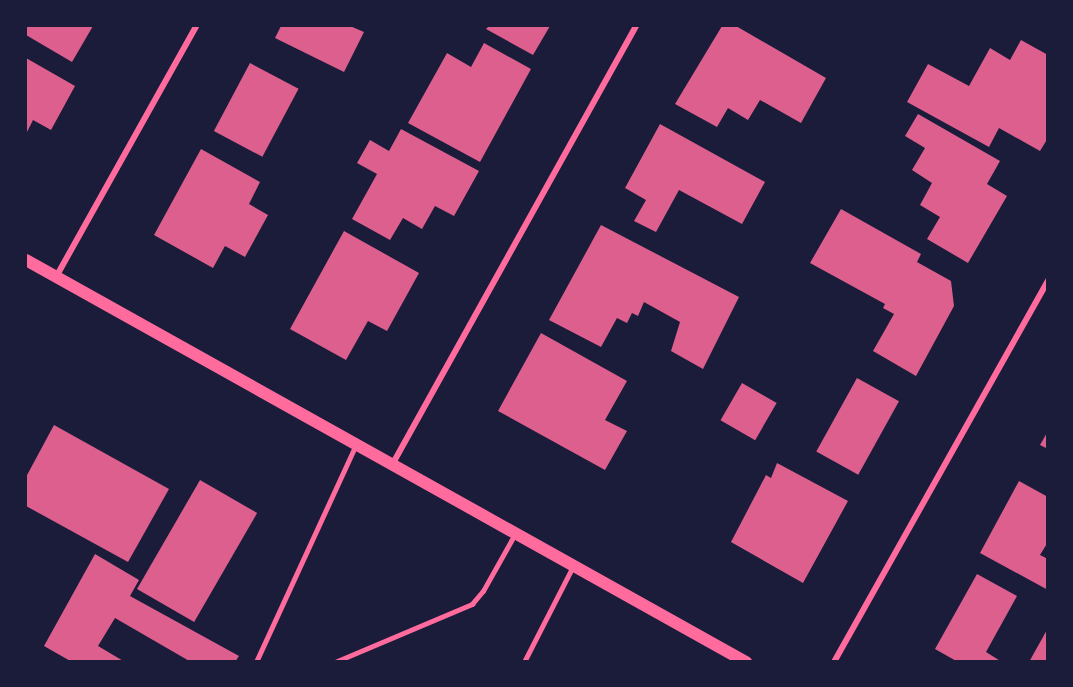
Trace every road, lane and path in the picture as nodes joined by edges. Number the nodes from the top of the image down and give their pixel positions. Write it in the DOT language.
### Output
graph roads {
  1 [pos="196,26"];
  2 [pos="636,26"];
  3 [pos="26,260"];
  4 [pos="56,277"];
  5 [pos="1047,280"];
  6 [pos="356,445"];
  7 [pos="392,465"];
  8 [pos="516,534"];
  9 [pos="574,566"];
  10 [pos="256,662"];
  11 [pos="334,662"];
  12 [pos="524,662"];
  13 [pos="746,662"];
  14 [pos="834,662"];
  1 -- 4 [label="street"];
  2 -- 7 [label="street"];
  3 -- 4 [label="main road"];
  4 -- 6 [label="main road"];
  5 -- 14 [label="street"];
  6 -- 7 [label="main road"];
  6 -- 10 [label="lane"];
  7 -- 8 [label="main road"];
  8 -- 9 [label="main road"];
  8 -- 11 [label="lane"];
  9 -- 12 [label="lane"];
  9 -- 13 [label="main road"];
}
